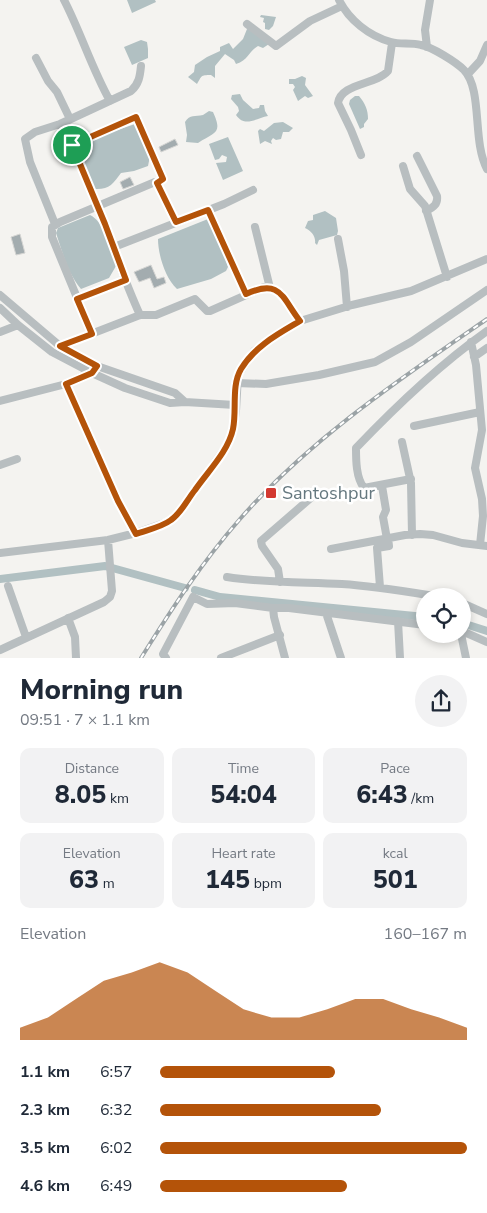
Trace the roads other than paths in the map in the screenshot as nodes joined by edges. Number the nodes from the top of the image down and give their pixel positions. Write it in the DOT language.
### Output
graph roads {
  1 [pos="64,0"];
  2 [pos="430,0"];
  3 [pos="340,3"];
  4 [pos="247,24"];
  5 [pos="392,43"];
  6 [pos="487,45"];
  7 [pos="427,47"];
  8 [pos="36,58"];
  9 [pos="141,66"];
  10 [pos="468,74"];
  11 [pos="110,101"];
  12 [pos="70,119"];
  13 [pos="60,124"];
  14 [pos="72,145"];
  15 [pos="484,150"];
  16 [pos="361,155"];
  17 [pos="417,156"];
  18 [pos="403,166"];
  19 [pos="487,168"];
  20 [pos="157,183"];
  21 [pos="254,190"];
  22 [pos="97,206"];
  23 [pos="208,210"];
  24 [pos="426,211"];
  25 [pos="176,222"];
  26 [pos="55,224"];
  27 [pos="254,227"];
  28 [pos="338,239"];
  29 [pos="114,247"];
  30 [pos="487,259"];
  31 [pos="446,276"];
  32 [pos="126,280"];
  33 [pos="270,288"];
  34 [pos="487,290"];
  35 [pos="246,294"];
  36 [pos="0,295"];
  37 [pos="77,299"];
  38 [pos="347,307"];
  39 [pos="0,308"];
  40 [pos="140,315"];
  41 [pos="300,321"];
  42 [pos="18,325"];
  43 [pos="487,331"];
  44 [pos="0,332"];
  45 [pos="92,334"];
  46 [pos="471,342"];
  47 [pos="60,346"];
  48 [pos="487,348"];
  49 [pos="474,357"];
  50 [pos="97,366"];
  51 [pos="92,373"];
  52 [pos="236,383"];
  53 [pos="66,384"];
  54 [pos="0,401"];
  55 [pos="185,402"];
  56 [pos="235,405"];
  57 [pos="480,412"];
  58 [pos="414,426"];
  59 [pos="402,442"];
  60 [pos="483,446"];
  61 [pos="17,458"];
  62 [pos="0,465"];
  63 [pos="410,479"];
  64 [pos="382,486"];
  65 [pos="313,496"];
  66 [pos="136,534"];
  67 [pos="412,535"];
  68 [pos="388,538"];
  69 [pos="108,540"];
  70 [pos="483,546"];
  71 [pos="331,549"];
  72 [pos="0,553"];
  73 [pos="227,577"];
  74 [pos="280,582"];
  75 [pos="8,586"];
  76 [pos="380,588"];
  77 [pos="416,593"];
  78 [pos="274,608"];
  79 [pos="471,608"];
  80 [pos="326,613"];
  81 [pos="487,614"];
  82 [pos="68,618"];
  83 [pos="398,621"];
  84 [pos="416,624"];
  85 [pos="280,635"];
  86 [pos="471,636"];
  87 [pos="26,638"];
  88 [pos="487,642"];
  89 [pos="464,643"];
  90 [pos="0,650"];
  91 [pos="0,654"];
  92 [pos="164,656"];
  93 [pos="2,658"];
  94 [pos="76,658"];
  95 [pos="221,658"];
  96 [pos="285,658"];
  97 [pos="341,658"];
  98 [pos="400,658"];
  99 [pos="466,658"];
  1 -- 11 [label="street"];
  2 -- 7 [label="street"];
  3 -- 4 [label="street"];
  3 -- 5 [label="street"];
  5 -- 7 [label="street"];
  5 -- 16 [label="street"];
  6 -- 10 [label="street"];
  7 -- 10 [label="street"];
  8 -- 12 [label="street"];
  9 -- 11 [label="street"];
  10 -- 15 [label="street"];
  11 -- 12 [label="street"];
  12 -- 13 [label="street"];
  13 -- 14 [label="street"];
  13 -- 26 [label="street"];
  14 -- 20 [label="street"];
  14 -- 22 [label="street"];
  15 -- 19 [label="street"];
  17 -- 24 [label="street"];
  18 -- 24 [label="street"];
  20 -- 22 [label="street"];
  20 -- 25 [label="street"];
  21 -- 23 [label="street"];
  22 -- 26 [label="street"];
  22 -- 29 [label="street"];
  23 -- 25 [label="street"];
  23 -- 35 [label="street"];
  24 -- 31 [label="street"];
  25 -- 29 [label="street"];
  26 -- 37 [label="street"];
  27 -- 33 [label="street"];
  28 -- 38 [label="street"];
  29 -- 32 [label="street"];
  30 -- 31 [label="street"];
  31 -- 38 [label="street"];
  32 -- 37 [label="street"];
  32 -- 40 [label="street"];
  33 -- 35 [label="street"];
  33 -- 41 [label="street"];
  34 -- 52 [label="street"];
  35 -- 40 [label="street"];
  36 -- 47 [label="street"];
  37 -- 45 [label="street"];
  38 -- 41 [label="street"];
  39 -- 42 [label="street"];
  40 -- 45 [label="street"];
  41 -- 52 [label="street"];
  42 -- 44 [label="street"];
  42 -- 51 [label="street"];
  43 -- 46 [label="street"];
  45 -- 47 [label="street"];
  46 -- 49 [label="street"];
  46 -- 64 [label="street"];
  47 -- 50 [label="street"];
  48 -- 49 [label="street"];
  49 -- 57 [label="street"];
  50 -- 51 [label="street"];
  50 -- 55 [label="street"];
  51 -- 53 [label="street"];
  51 -- 55 [label="street"];
  52 -- 56 [label="street"];
  53 -- 54 [label="street"];
  53 -- 66 [label="street"];
  55 -- 56 [label="street"];
  56 -- 66 [label="street"];
  57 -- 58 [label="street"];
  57 -- 60 [label="street"];
  59 -- 63 [label="street"];
  60 -- 70 [label="street"];
  61 -- 62 [label="street"];
  63 -- 64 [label="street"];
  63 -- 67 [label="street"];
  64 -- 68 [label="street"];
  65 -- 74 [label="street"];
  66 -- 69 [label="street"];
  67 -- 68 [label="street"];
  67 -- 70 [label="street"];
  68 -- 71 [label="street"];
  68 -- 76 [label="street"];
  69 -- 72 [label="street"];
  69 -- 82 [label="street"];
  73 -- 74 [label="street"];
  74 -- 76 [label="street"];
  75 -- 87 [label="street"];
  76 -- 77 [label="street"];
  78 -- 80 [label="street"];
  78 -- 85 [label="street"];
  78 -- 92 [label="street"];
  79 -- 81 [label="street"];
  80 -- 83 [label="street"];
  80 -- 97 [label="street"];
  82 -- 87 [label="street"];
  82 -- 94 [label="street"];
  83 -- 84 [label="street"];
  83 -- 98 [label="street"];
  85 -- 95 [label="street"];
  85 -- 96 [label="street"];
  86 -- 88 [label="street"];
  87 -- 90 [label="street"];
  89 -- 99 [label="street"];
  91 -- 93 [label="street"];
}
